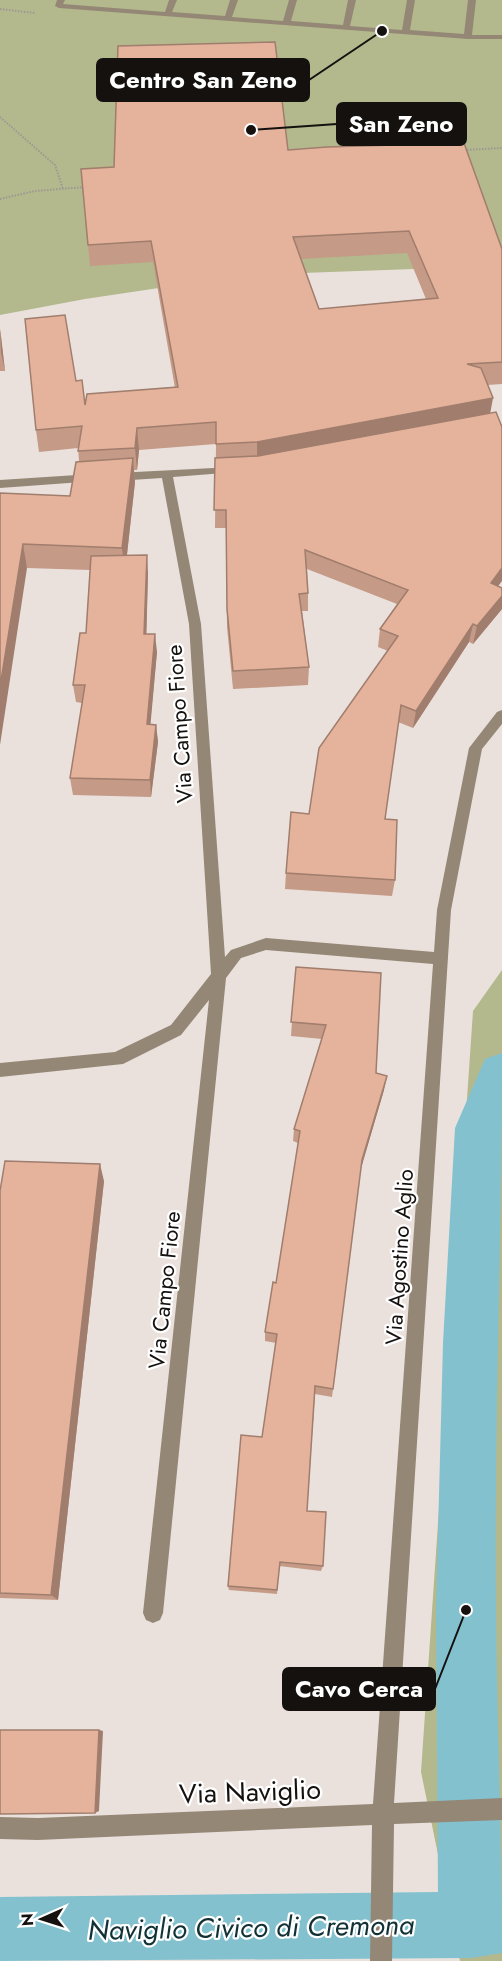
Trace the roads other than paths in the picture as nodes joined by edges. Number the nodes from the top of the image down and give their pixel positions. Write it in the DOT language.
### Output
graph roads {
  1 [pos="62,0"];
  2 [pos="116,0"];
  3 [pos="173,0"];
  4 [pos="234,0"];
  5 [pos="293,0"];
  6 [pos="352,0"];
  7 [pos="411,0"];
  8 [pos="472,0"];
  9 [pos="112,9"];
  10 [pos="168,14"];
  11 [pos="228,18"];
  12 [pos="287,22"];
  13 [pos="346,27"];
  14 [pos="406,32"];
  15 [pos="468,37"];
  16 [pos="502,37"];
  17 [pos="245,469"];
  18 [pos="167,474"];
  19 [pos="0,484"];
  20 [pos="502,715"];
  21 [pos="442,959"];
  22 [pos="219,973"];
  23 [pos="0,1070"];
  24 [pos="153,1613"];
  25 [pos="502,1809"];
  26 [pos="386,1814"];
  27 [pos="0,1828"];
  28 [pos="381,1961"];
  1 -- 9 [label="street"];
  2 -- 9 [label="street"];
  3 -- 10 [label="street"];
  4 -- 11 [label="street"];
  5 -- 12 [label="street"];
  6 -- 13 [label="street"];
  7 -- 14 [label="street"];
  8 -- 15 [label="street"];
  9 -- 10 [label="street"];
  10 -- 11 [label="street"];
  11 -- 12 [label="street"];
  12 -- 13 [label="street"];
  13 -- 14 [label="street"];
  14 -- 15 [label="street"];
  15 -- 16 [label="street"];
  17 -- 18 [label="street"];
  18 -- 19 [label="street"];
  18 -- 22 [label="street, Via Campo Fiore"];
  20 -- 21 [label="street, Via Agostino Aglio"];
  21 -- 22 [label="street"];
  21 -- 26 [label="street, Via Agostino Aglio"];
  22 -- 23 [label="street"];
  22 -- 24 [label="street, Via Campo Fiore"];
  25 -- 26 [label="street, Via Naviglio"];
  26 -- 27 [label="street, Via Naviglio"];
  26 -- 28 [label="street, Via Agostino Aglio"];
}
